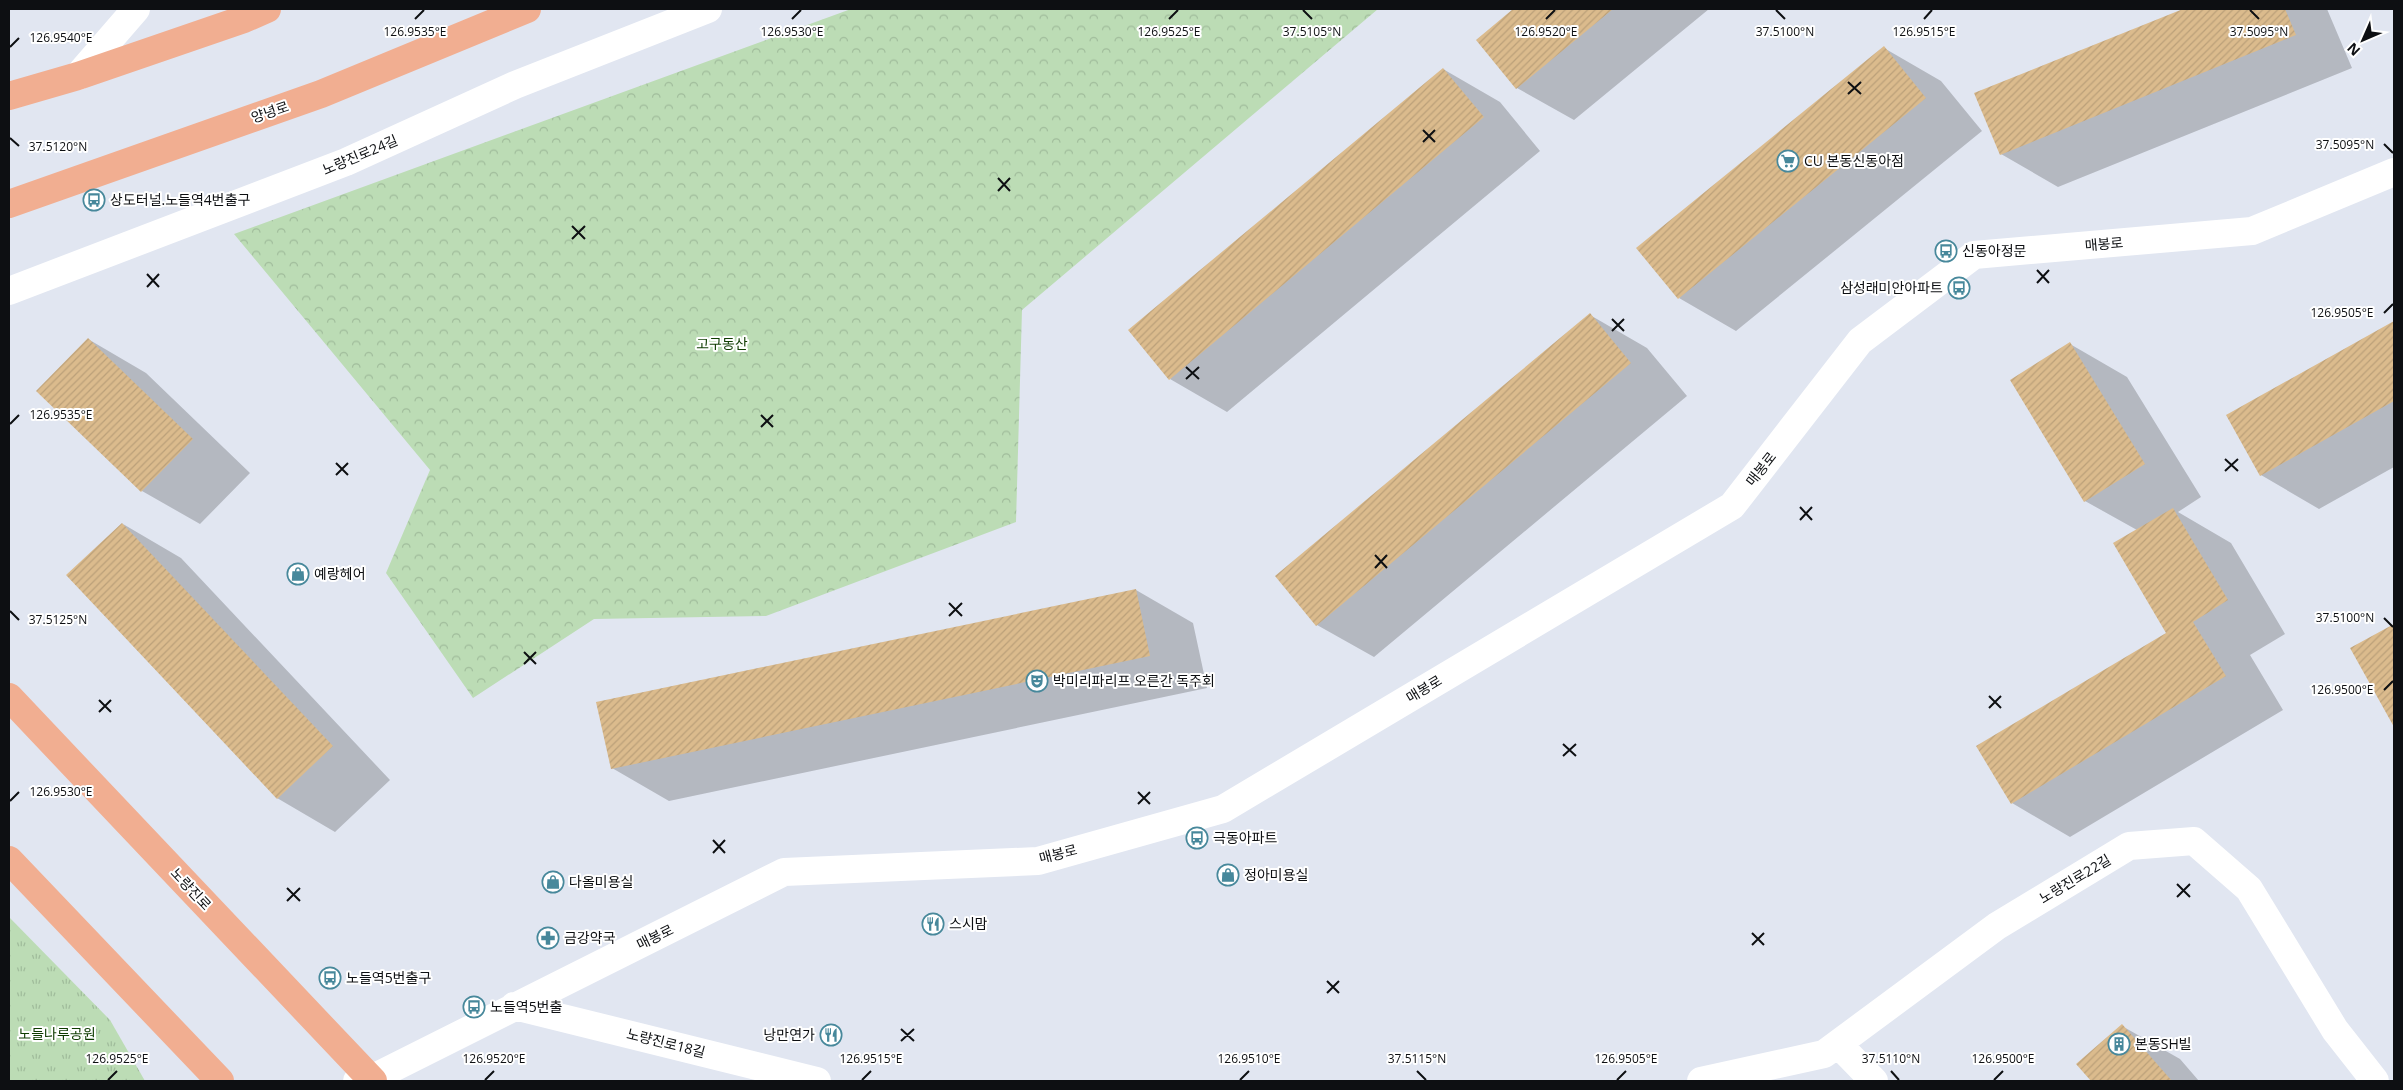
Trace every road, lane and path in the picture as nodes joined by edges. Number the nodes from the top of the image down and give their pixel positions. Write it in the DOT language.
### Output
graph roads {
  1 [pos="136,9"];
  2 [pos="266,9"];
  3 [pos="527,9"];
  4 [pos="708,9"];
  5 [pos="78,76"];
  6 [pos="9,96"];
  7 [pos="2394,172"];
  8 [pos="9,204"];
  9 [pos="9,291"];
  10 [pos="9,697"];
  11 [pos="9,860"];
  12 [pos="514,1006"];
  13 [pos="1839,1045"];
  14 [pos="367,1080"];
  15 [pos="220,1081"];
  16 [pos="817,1081"];
  17 [pos="1701,1081"];
  18 [pos="1874,1081"];
  19 [pos="2375,1081"];
  1 -- 5 [label="street"];
  2 -- 5 [label="main road"];
  3 -- 8 [label="main road, 양녕로"];
  4 -- 9 [label="street, 노량진로24길"];
  5 -- 6 [label="main road"];
  7 -- 12 [label="street, 매봉로"];
  10 -- 14 [label="main road, 노량진로"];
  11 -- 15 [label="main road"];
  12 -- 14 [label="street, 매봉로"];
  12 -- 16 [label="street, 노량진로18길"];
  13 -- 17 [label="street, 노량진로22길"];
  13 -- 18 [label="street"];
  13 -- 19 [label="street, 노량진로22길"];
}
